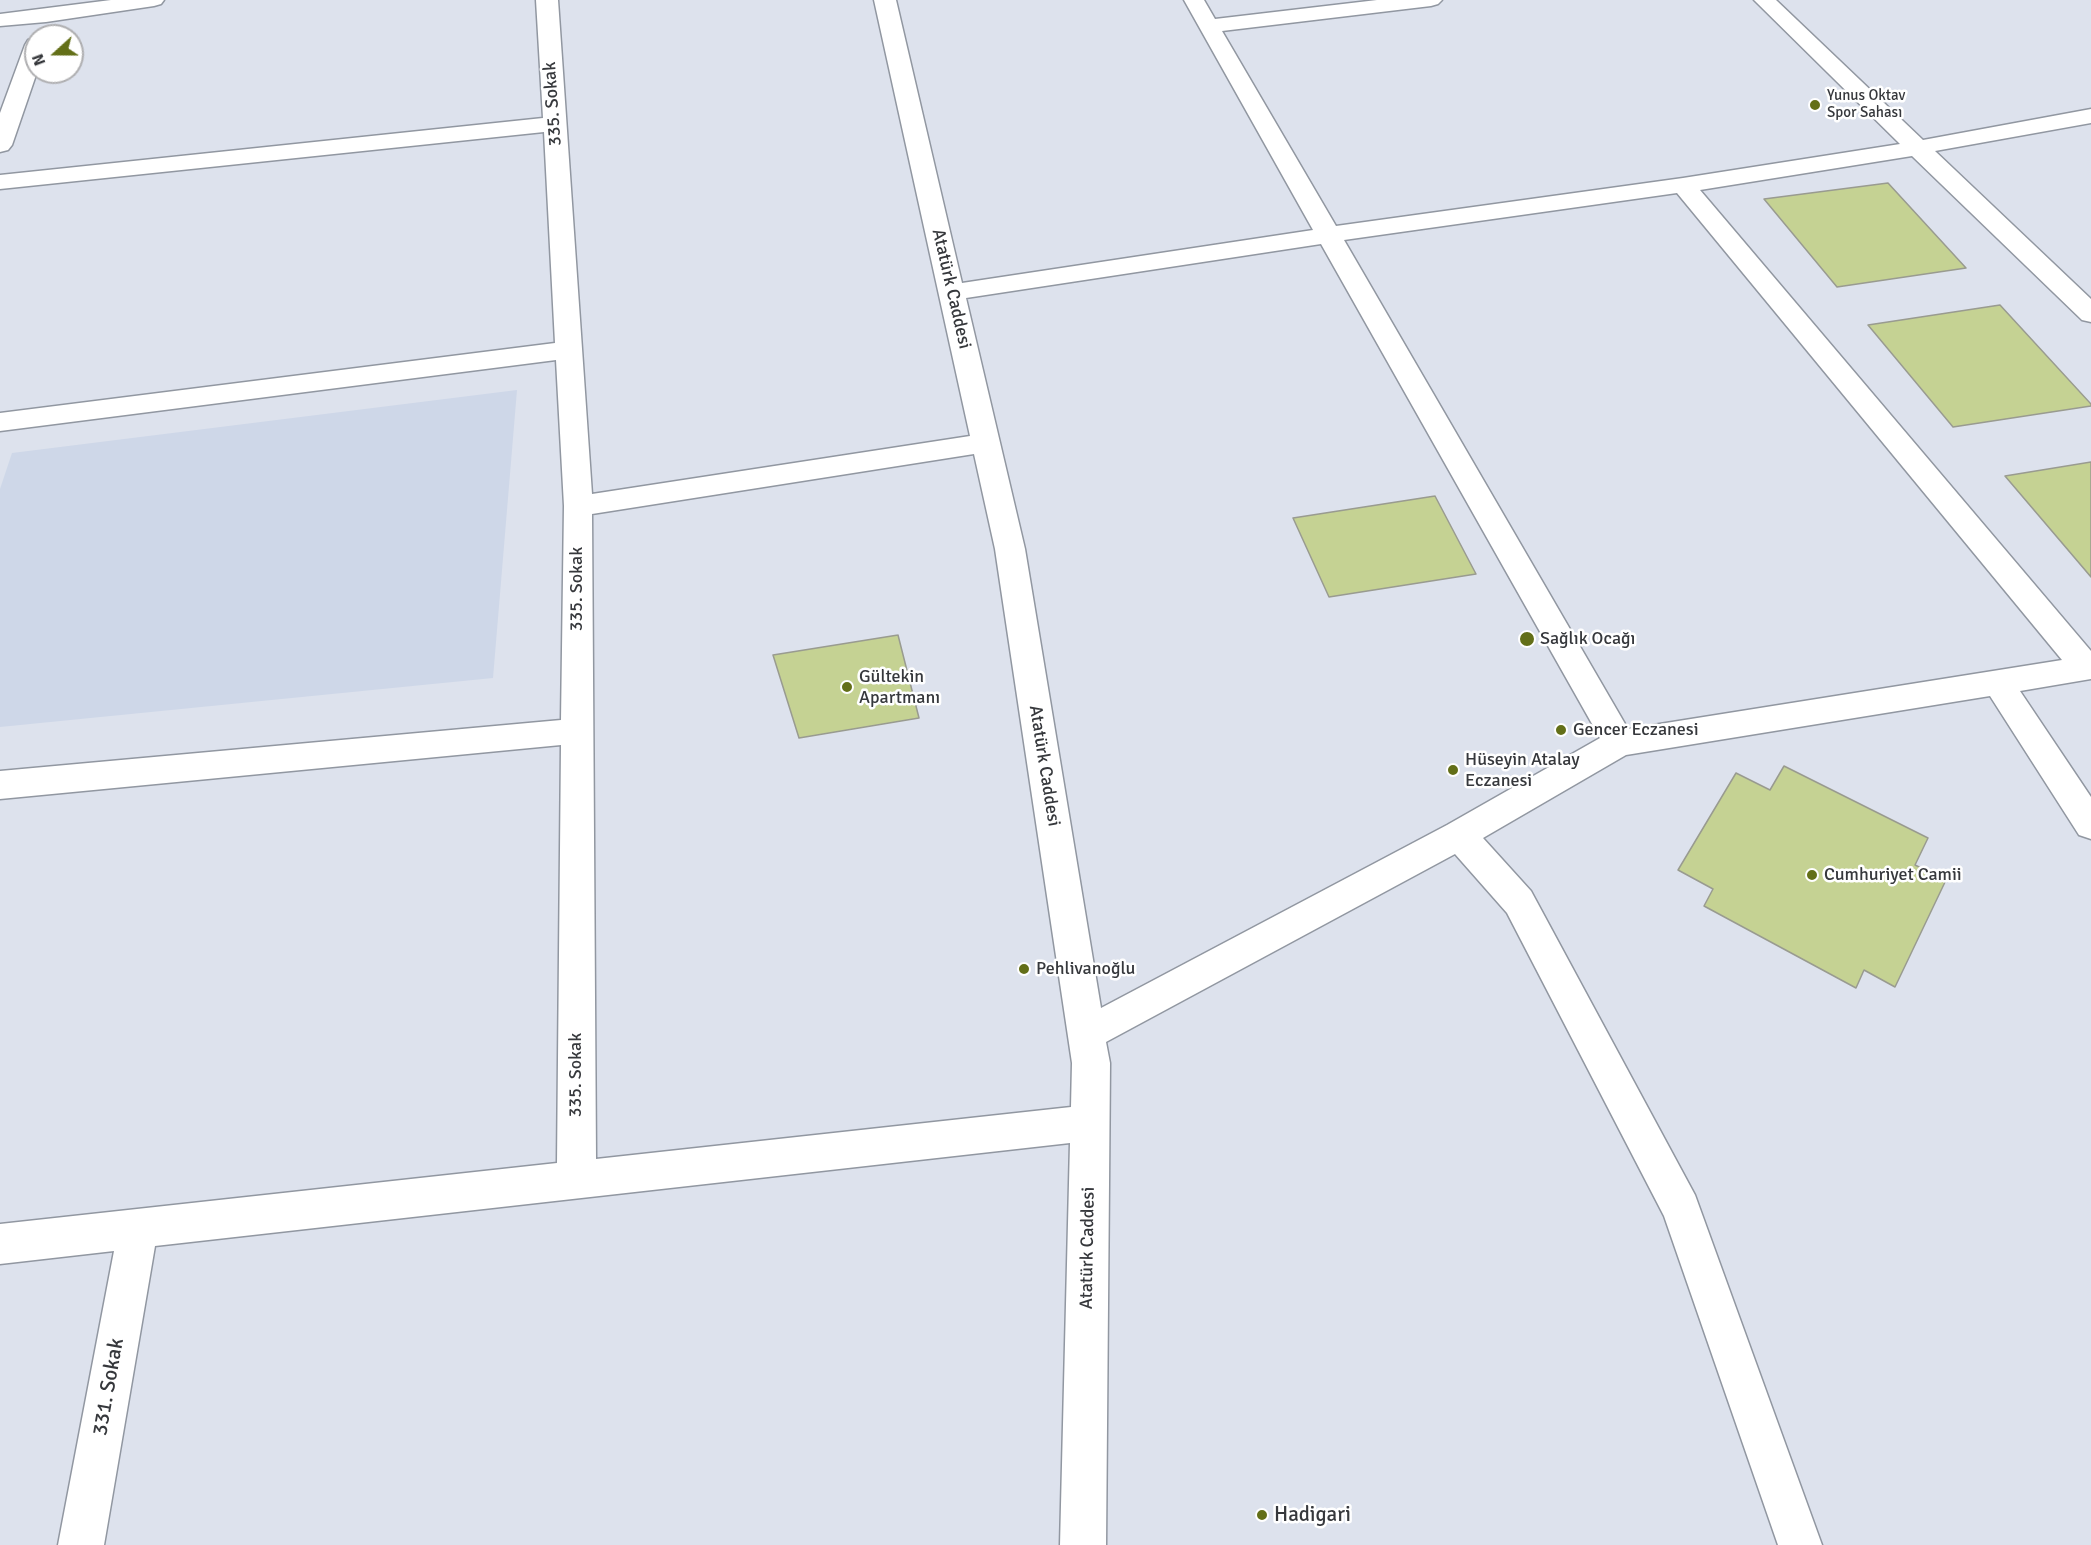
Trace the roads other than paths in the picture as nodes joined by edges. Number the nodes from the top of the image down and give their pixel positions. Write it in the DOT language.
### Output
graph roads {
  1 [pos="154,0"];
  2 [pos="547,0"];
  3 [pos="885,0"];
  4 [pos="1194,0"];
  5 [pos="1431,0"];
  6 [pos="1764,0"];
  7 [pos="46,17"];
  8 [pos="0,20"];
  9 [pos="1209,26"];
  10 [pos="24,78"];
  11 [pos="2091,116"];
  12 [pos="554,124"];
  13 [pos="0,145"];
  14 [pos="1916,148"];
  15 [pos="0,182"];
  16 [pos="1683,185"];
  17 [pos="1328,235"];
  18 [pos="952,292"];
  19 [pos="2091,314"];
  20 [pos="568,350"];
  21 [pos="0,422"];
  22 [pos="986,443"];
  23 [pos="578,506"];
  24 [pos="2089,667"];
  25 [pos="1997,681"];
  26 [pos="577,731"];
  27 [pos="1619,743"];
  28 [pos="0,784"];
  29 [pos="2091,825"];
  30 [pos="1459,835"];
  31 [pos="1086,1034"];
  32 [pos="1090,1123"];
  33 [pos="576,1180"];
  34 [pos="138,1228"];
  35 [pos="0,1244"];
  36 [pos="81,1545"];
  37 [pos="1083,1545"];
  38 [pos="1800,1545"];
  1 -- 7 [label="street"];
  2 -- 12 [label="street, 335. Sokak"];
  3 -- 18 [label="street, Atatürk Caddesi"];
  4 -- 9 [label="street"];
  5 -- 9 [label="street"];
  6 -- 14 [label="street"];
  7 -- 8 [label="street"];
  9 -- 17 [label="street"];
  10 -- 13 [label="street"];
  11 -- 14 [label="street"];
  12 -- 15 [label="street"];
  12 -- 20 [label="street, 335. Sokak"];
  14 -- 16 [label="street"];
  14 -- 19 [label="street"];
  16 -- 17 [label="street"];
  16 -- 24 [label="street"];
  17 -- 18 [label="street"];
  17 -- 27 [label="street"];
  18 -- 22 [label="street, Atatürk Caddesi"];
  20 -- 21 [label="street"];
  20 -- 23 [label="street, 335. Sokak"];
  22 -- 23 [label="street"];
  22 -- 31 [label="street, Atatürk Caddesi"];
  23 -- 26 [label="street, 335. Sokak"];
  24 -- 25 [label="street"];
  25 -- 27 [label="street"];
  25 -- 29 [label="street"];
  26 -- 28 [label="street"];
  26 -- 33 [label="street, 335. Sokak"];
  27 -- 30 [label="street"];
  30 -- 31 [label="street"];
  30 -- 38 [label="street"];
  31 -- 32 [label="street, Atatürk Caddesi"];
  32 -- 33 [label="street"];
  32 -- 37 [label="street, Atatürk Caddesi"];
  33 -- 34 [label="street"];
  34 -- 35 [label="street"];
  34 -- 36 [label="street, 331. Sokak"];
}
